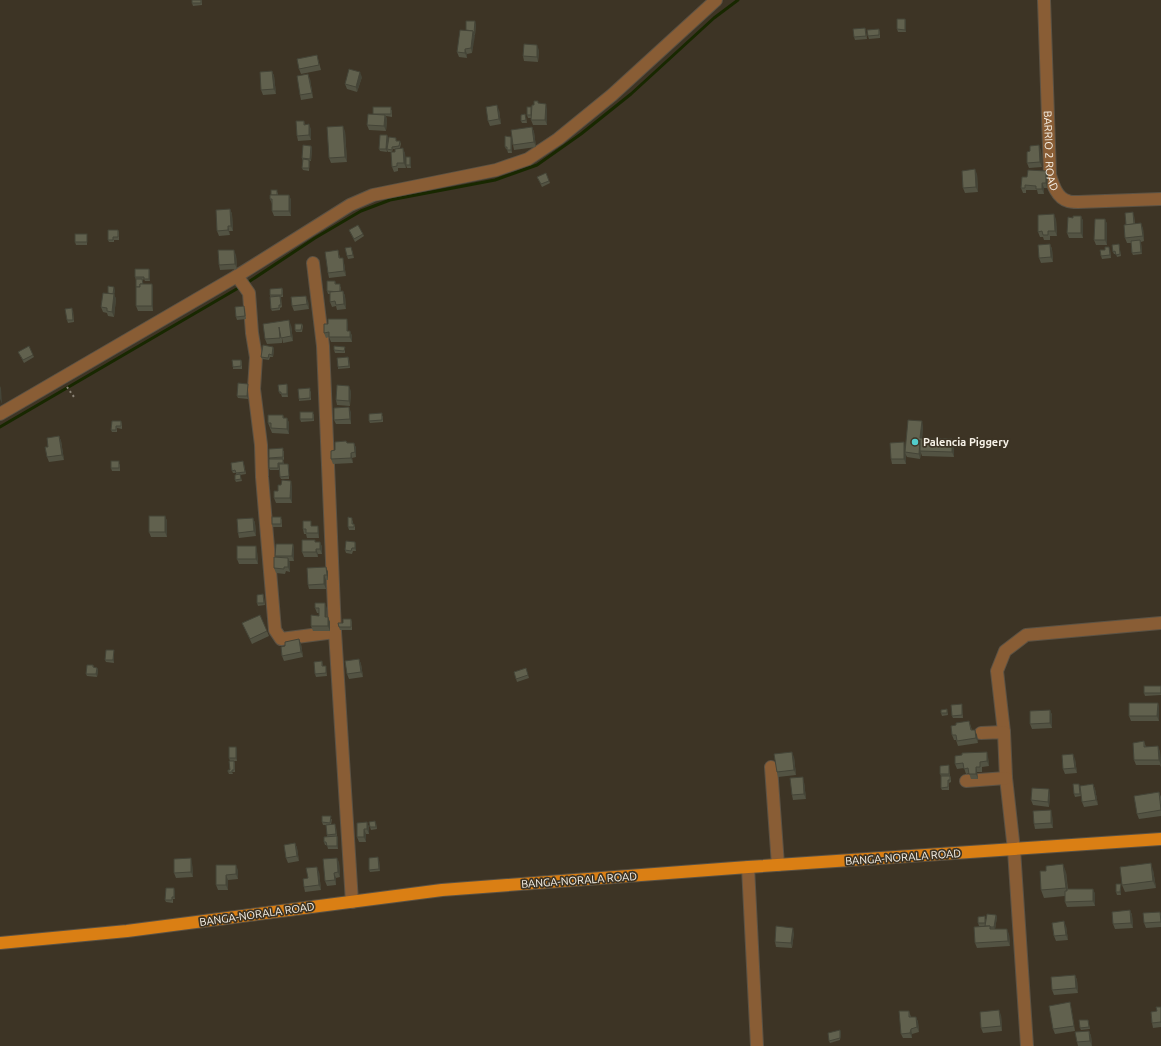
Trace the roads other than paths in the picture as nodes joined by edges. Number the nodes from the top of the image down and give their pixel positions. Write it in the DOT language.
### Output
graph roads {
  1 [pos="716,0"];
  2 [pos="1044,0"];
  3 [pos="1161,199"];
  4 [pos="313,263"];
  5 [pos="237,276"];
  6 [pos="0,414"];
  7 [pos="1161,623"];
  8 [pos="335,632"];
  9 [pos="1004,732"];
  10 [pos="981,734"];
  11 [pos="771,767"];
  12 [pos="1006,778"];
  13 [pos="966,781"];
  14 [pos="1161,839"];
  15 [pos="1014,850"];
  16 [pos="778,865"];
  17 [pos="748,867"];
  18 [pos="352,902"];
  19 [pos="0,943"];
  20 [pos="757,1046"];
  21 [pos="1027,1046"];
  1 -- 5 [label="street"];
  2 -- 3 [label="street, BARRIO 2 ROAD"];
  4 -- 8 [label="street"];
  5 -- 6 [label="street"];
  5 -- 8 [label="street"];
  7 -- 9 [label="street"];
  8 -- 18 [label="street"];
  9 -- 10 [label="street"];
  9 -- 12 [label="street"];
  11 -- 16 [label="street"];
  12 -- 13 [label="street"];
  12 -- 15 [label="street"];
  14 -- 15 [label="main road, BANGA-NORALA ROAD"];
  15 -- 16 [label="main road, BANGA-NORALA ROAD"];
  15 -- 21 [label="street"];
  16 -- 17 [label="main road, BANGA-NORALA ROAD"];
  17 -- 18 [label="main road, BANGA-NORALA ROAD"];
  17 -- 20 [label="street"];
  18 -- 19 [label="main road, BANGA-NORALA ROAD"];
}
